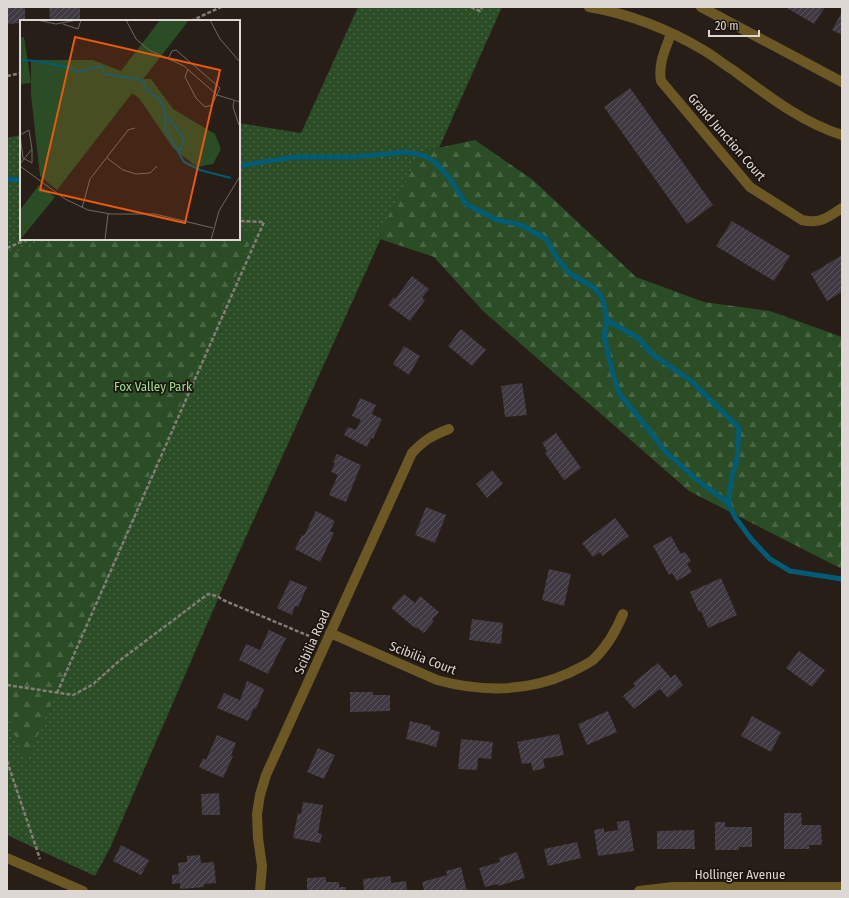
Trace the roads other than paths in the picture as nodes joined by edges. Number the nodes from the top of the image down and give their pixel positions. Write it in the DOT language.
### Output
graph roads {
  1 [pos="589,7"];
  2 [pos="701,7"];
  3 [pos="671,34"];
  4 [pos="842,82"];
  5 [pos="842,135"];
  6 [pos="842,208"];
  7 [pos="449,429"];
  8 [pos="623,614"];
  9 [pos="330,633"];
  10 [pos="7,858"];
  11 [pos="842,886"];
  12 [pos="83,891"];
  13 [pos="260,891"];
  14 [pos="639,891"];
  1 -- 3 [label="street"];
  2 -- 4 [label="street"];
  3 -- 5 [label="street"];
  3 -- 6 [label="street, Grand Junction Court"];
  7 -- 9 [label="street, Scibilia Road"];
  8 -- 9 [label="street, Scibilia Court"];
  9 -- 13 [label="street, Scibilia Road"];
  10 -- 12 [label="street"];
  11 -- 14 [label="street, Hollinger Avenue"];
}
